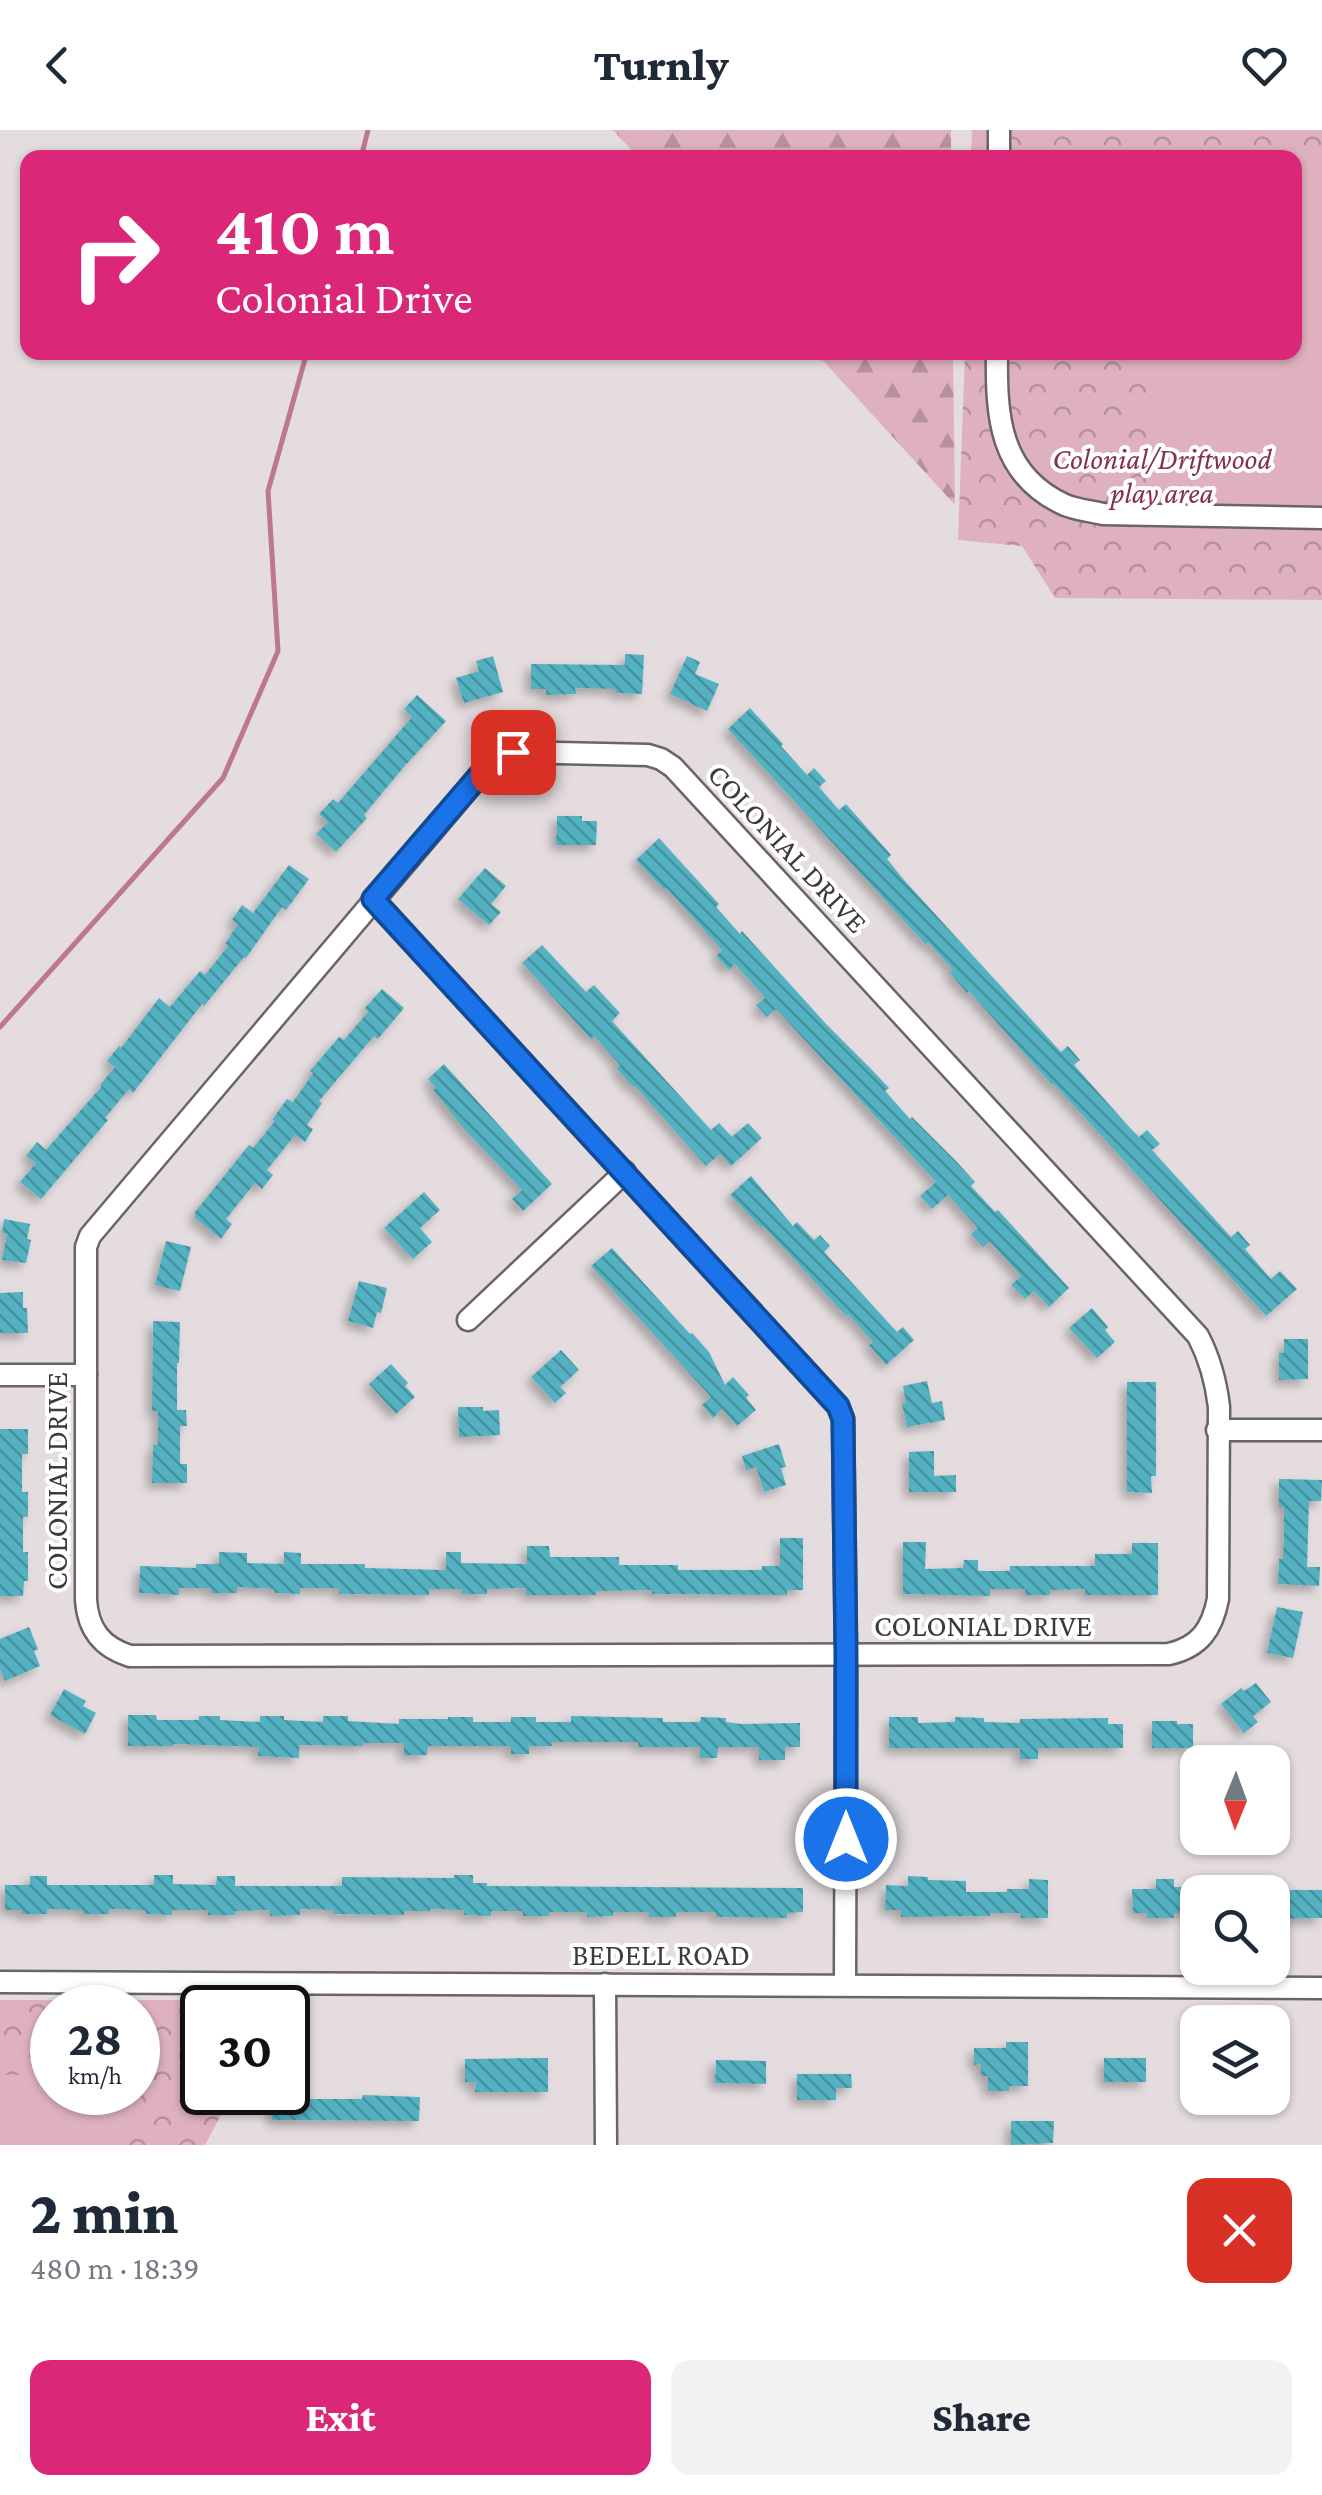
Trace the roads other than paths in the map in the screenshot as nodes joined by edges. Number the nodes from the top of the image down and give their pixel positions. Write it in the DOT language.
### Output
graph roads {
  1 [pos="997,360"];
  2 [pos="1322,518"];
  3 [pos="373,899"];
  4 [pos="625,1172"];
  5 [pos="468,1320"];
  6 [pos="0,1374"];
  7 [pos="86,1375"];
  8 [pos="1218,1430"];
  9 [pos="1322,1430"];
  10 [pos="846,1656"];
  11 [pos="0,1982"];
  12 [pos="605,1984"];
  13 [pos="845,1985"];
  14 [pos="1322,1988"];
  15 [pos="606,2145"];
  1 -- 2 [label="street"];
  3 -- 4 [label="street"];
  3 -- 7 [label="street, COLONIAL DRIVE"];
  3 -- 8 [label="street, COLONIAL DRIVE"];
  4 -- 5 [label="street"];
  4 -- 10 [label="street"];
  6 -- 7 [label="street"];
  7 -- 10 [label="street, COLONIAL DRIVE"];
  8 -- 9 [label="street"];
  8 -- 10 [label="street, COLONIAL DRIVE"];
  10 -- 13 [label="street"];
  11 -- 12 [label="street, BEDELL ROAD"];
  12 -- 13 [label="street, BEDELL ROAD"];
  12 -- 15 [label="street"];
  13 -- 14 [label="street, BEDELL ROAD"];
}
